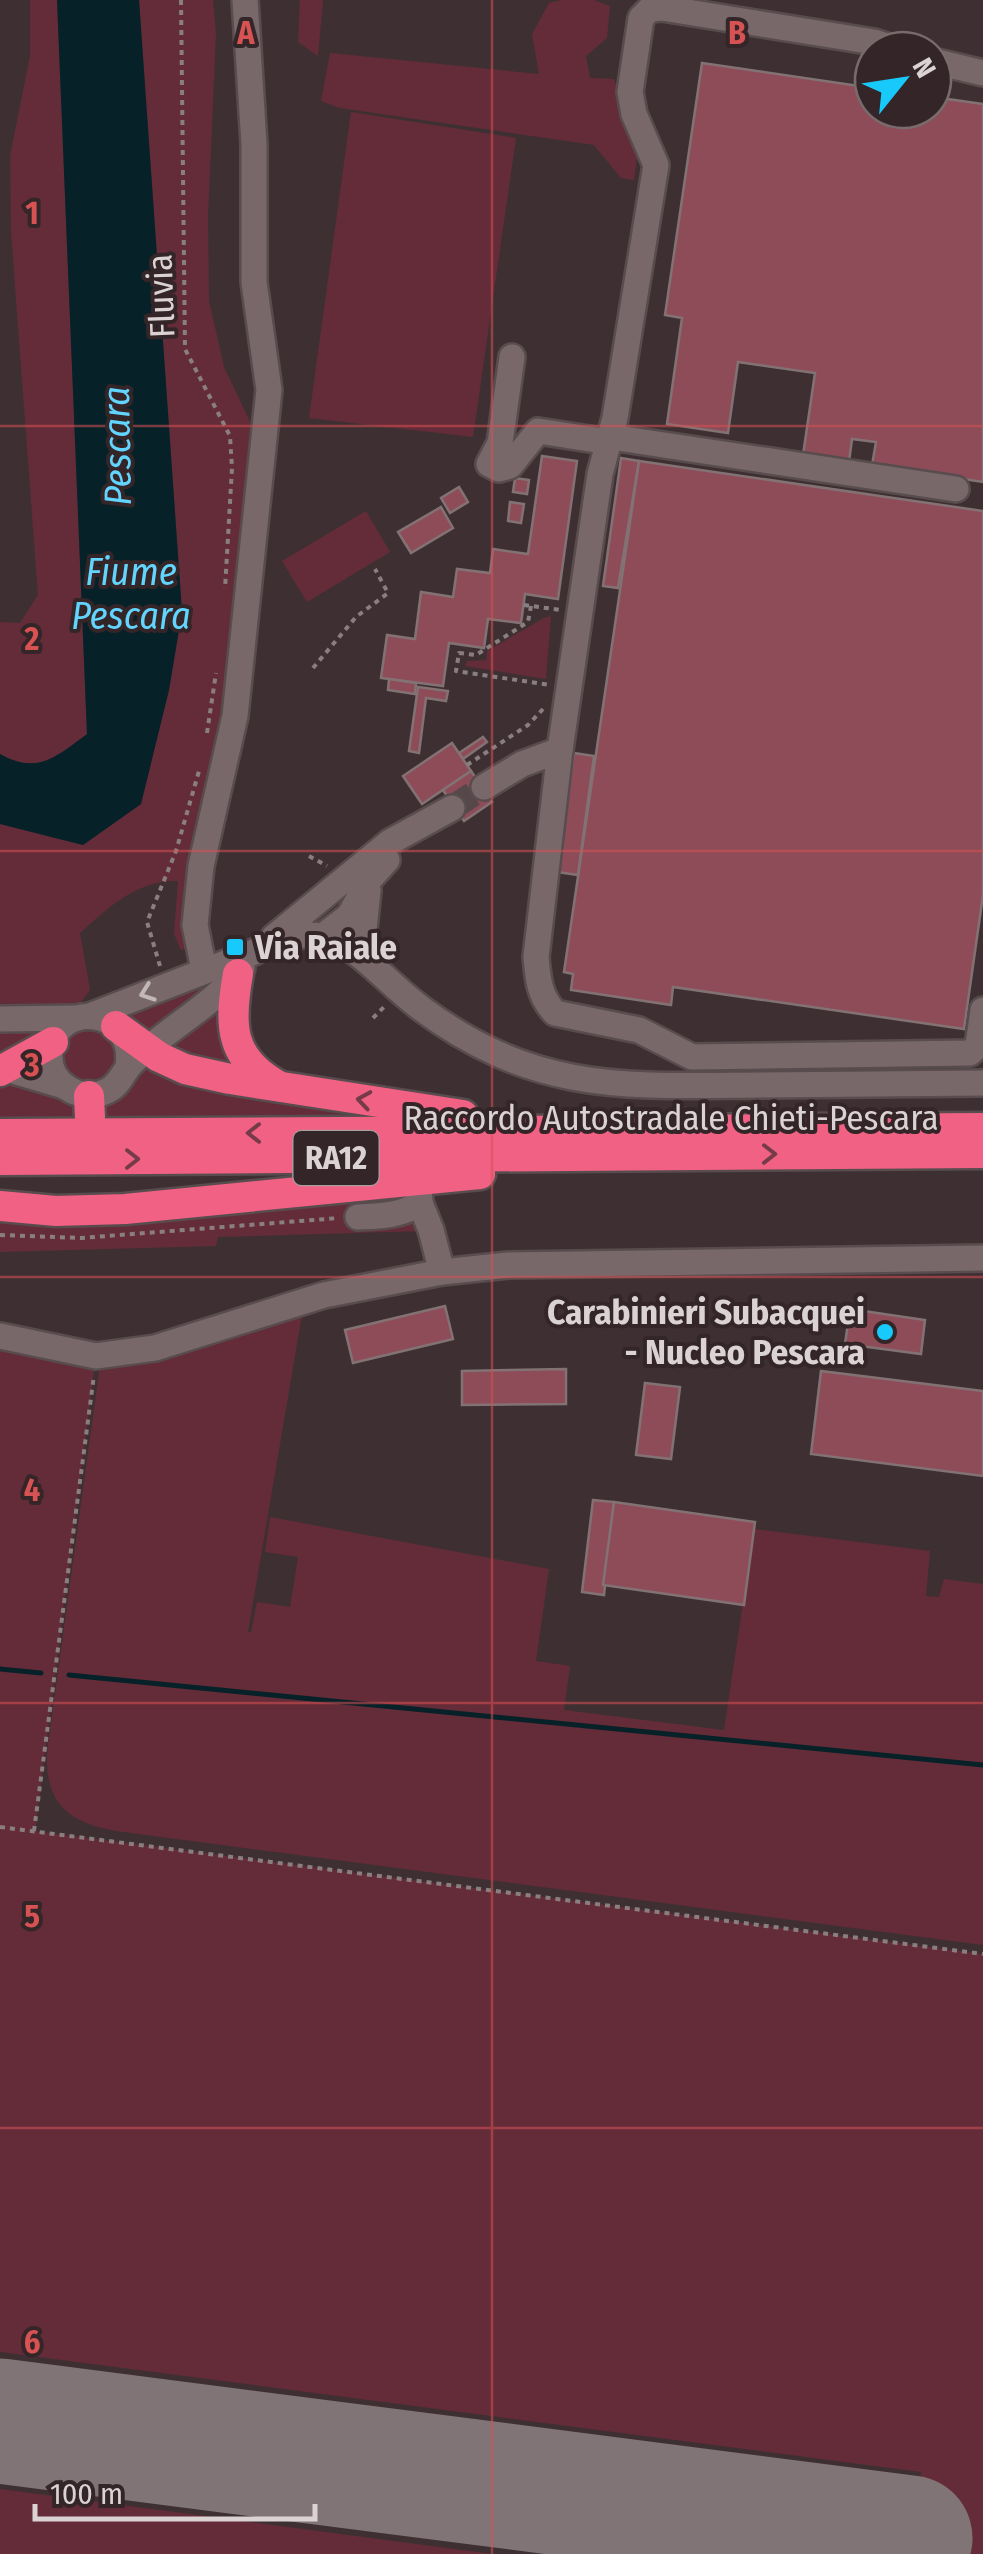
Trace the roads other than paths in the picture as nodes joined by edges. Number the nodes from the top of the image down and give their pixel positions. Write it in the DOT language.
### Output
graph roads {
  1 [pos="245,0"];
  2 [pos="853,39"];
  3 [pos="953,66"];
  4 [pos="983,73"];
  5 [pos="512,357"];
  6 [pos="610,439"];
  7 [pos="956,490"];
  8 [pos="560,750"];
  9 [pos="484,788"];
  10 [pos="452,808"];
  11 [pos="422,826"];
  12 [pos="369,880"];
  13 [pos="343,883"];
  14 [pos="323,936"];
  15 [pos="367,960"];
  16 [pos="246,963"];
  17 [pos="204,970"];
  18 [pos="983,1010"];
  19 [pos="0,1019"];
  20 [pos="95,1020"];
  21 [pos="52,1042"];
  22 [pos="138,1058"];
  23 [pos="2,1069"];
  24 [pos="983,1083"];
  25 [pos="280,1087"];
  26 [pos="81,1100"];
  27 [pos="983,1128"];
  28 [pos="492,1131"];
  29 [pos="0,1134"];
  30 [pos="983,1153"];
  31 [pos="671,1155"];
  32 [pos="0,1160"];
  33 [pos="92,1178"];
  34 [pos="420,1192"];
  35 [pos="0,1206"];
  36 [pos="93,1210"];
  37 [pos="358,1217"];
  38 [pos="983,1258"];
  39 [pos="442,1272"];
  40 [pos="0,1336"];
  1 -- 17 [label="street"];
  2 -- 6 [label="street"];
  3 -- 4 [label="street"];
  5 -- 6 [label="street"];
  6 -- 7 [label="street"];
  6 -- 8 [label="street"];
  8 -- 9 [label="street"];
  8 -- 18 [label="street"];
  10 -- 11 [label="street"];
  11 -- 12 [label="street"];
  11 -- 13 [label="street"];
  12 -- 14 [label="street"];
  12 -- 15 [label="street"];
  13 -- 14 [label="street"];
  13 -- 16 [label="street"];
  14 -- 15 [label="street"];
  14 -- 16 [label="street"];
  15 -- 24 [label="street"];
  16 -- 17 [label="street"];
  16 -- 22 [label="street"];
  16 -- 25 [label="highway"];
  17 -- 20 [label="street, one-way"];
  19 -- 20 [label="street"];
  20 -- 21 [label="street"];
  20 -- 22 [label="highway"];
  21 -- 23 [label="highway"];
  21 -- 26 [label="street"];
  22 -- 25 [label="highway"];
  22 -- 26 [label="street"];
  23 -- 26 [label="street"];
  28 -- 25 [label="highway, one-way"];
  27 -- 28 [label="highway, Raccordo Autostradale Chieti-Pescara / RA12"];
  28 -- 29 [label="highway, Raccordo Autostradale Chieti-Pescara / RA12, one-way"];
  31 -- 30 [label="highway, Raccordo Autostradale Chieti-Pescara / RA12, one-way"];
  32 -- 31 [label="highway, Raccordo Autostradale Chieti-Pescara / RA12, one-way"];
  31 -- 34 [label="highway"];
  33 -- 36 [label="highway"];
  34 -- 36 [label="highway"];
  34 -- 37 [label="street"];
  34 -- 39 [label="street"];
  35 -- 36 [label="highway"];
  38 -- 39 [label="street"];
  39 -- 40 [label="street"];
}
